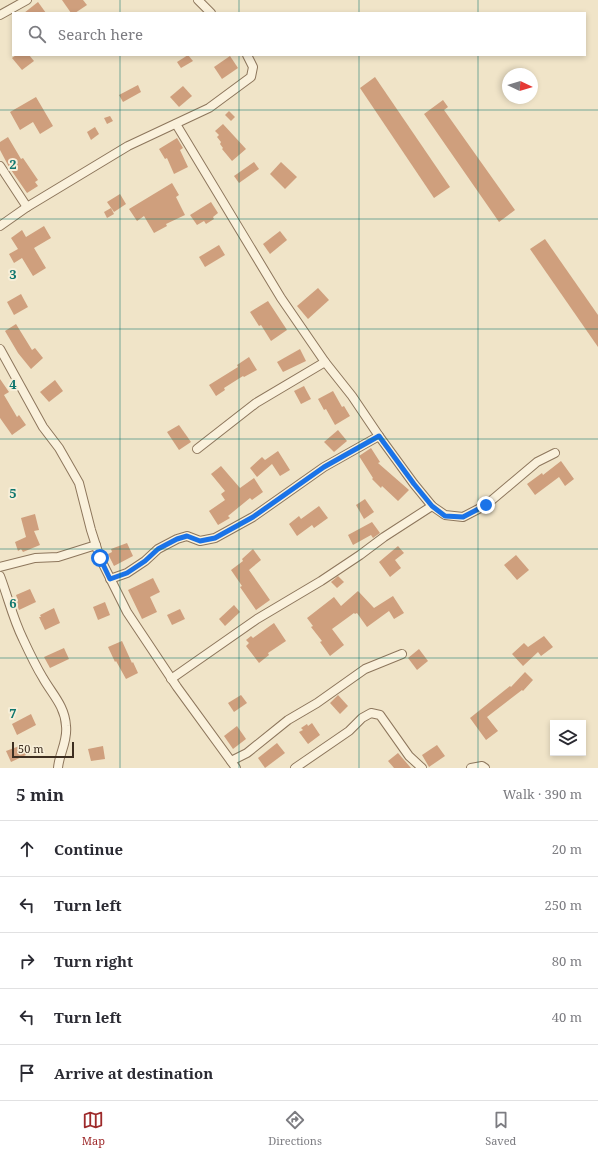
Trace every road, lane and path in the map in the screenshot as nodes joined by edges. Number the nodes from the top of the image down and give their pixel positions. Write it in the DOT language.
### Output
graph roads {
  1 [pos="198,0"];
  2 [pos="23,1"];
  3 [pos="210,12"];
  4 [pos="0,15"];
  5 [pos="248,56"];
  6 [pos="176,124"];
  7 [pos="0,166"];
  8 [pos="27,207"];
  9 [pos="0,226"];
  10 [pos="0,349"];
  11 [pos="325,362"];
  12 [pos="379,436"];
  13 [pos="196,449"];
  14 [pos="555,453"];
  15 [pos="432,506"];
  16 [pos="96,545"];
  17 [pos="0,567"];
  18 [pos="0,576"];
  19 [pos="110,579"];
  20 [pos="402,654"];
  21 [pos="171,679"];
  22 [pos="234,765"];
  23 [pos="58,768"];
  24 [pos="295,768"];
  25 [pos="422,768"];
  26 [pos="471,768"];
  27 [pos="485,768"];
  1 -- 3 [label="street"];
  2 -- 4 [label="street"];
  5 -- 6 [label="street"];
  6 -- 8 [label="street"];
  6 -- 11 [label="street"];
  7 -- 8 [label="street"];
  8 -- 9 [label="street"];
  10 -- 16 [label="street"];
  11 -- 12 [label="street"];
  11 -- 13 [label="street"];
  12 -- 15 [label="street"];
  12 -- 19 [label="street"];
  14 -- 15 [label="street"];
  15 -- 21 [label="street"];
  16 -- 17 [label="street"];
  16 -- 19 [label="street"];
  18 -- 23 [label="street"];
  19 -- 21 [label="street"];
  20 -- 22 [label="street"];
  21 -- 22 [label="street"];
  24 -- 25 [label="street"];
  26 -- 27 [label="street"];
}
